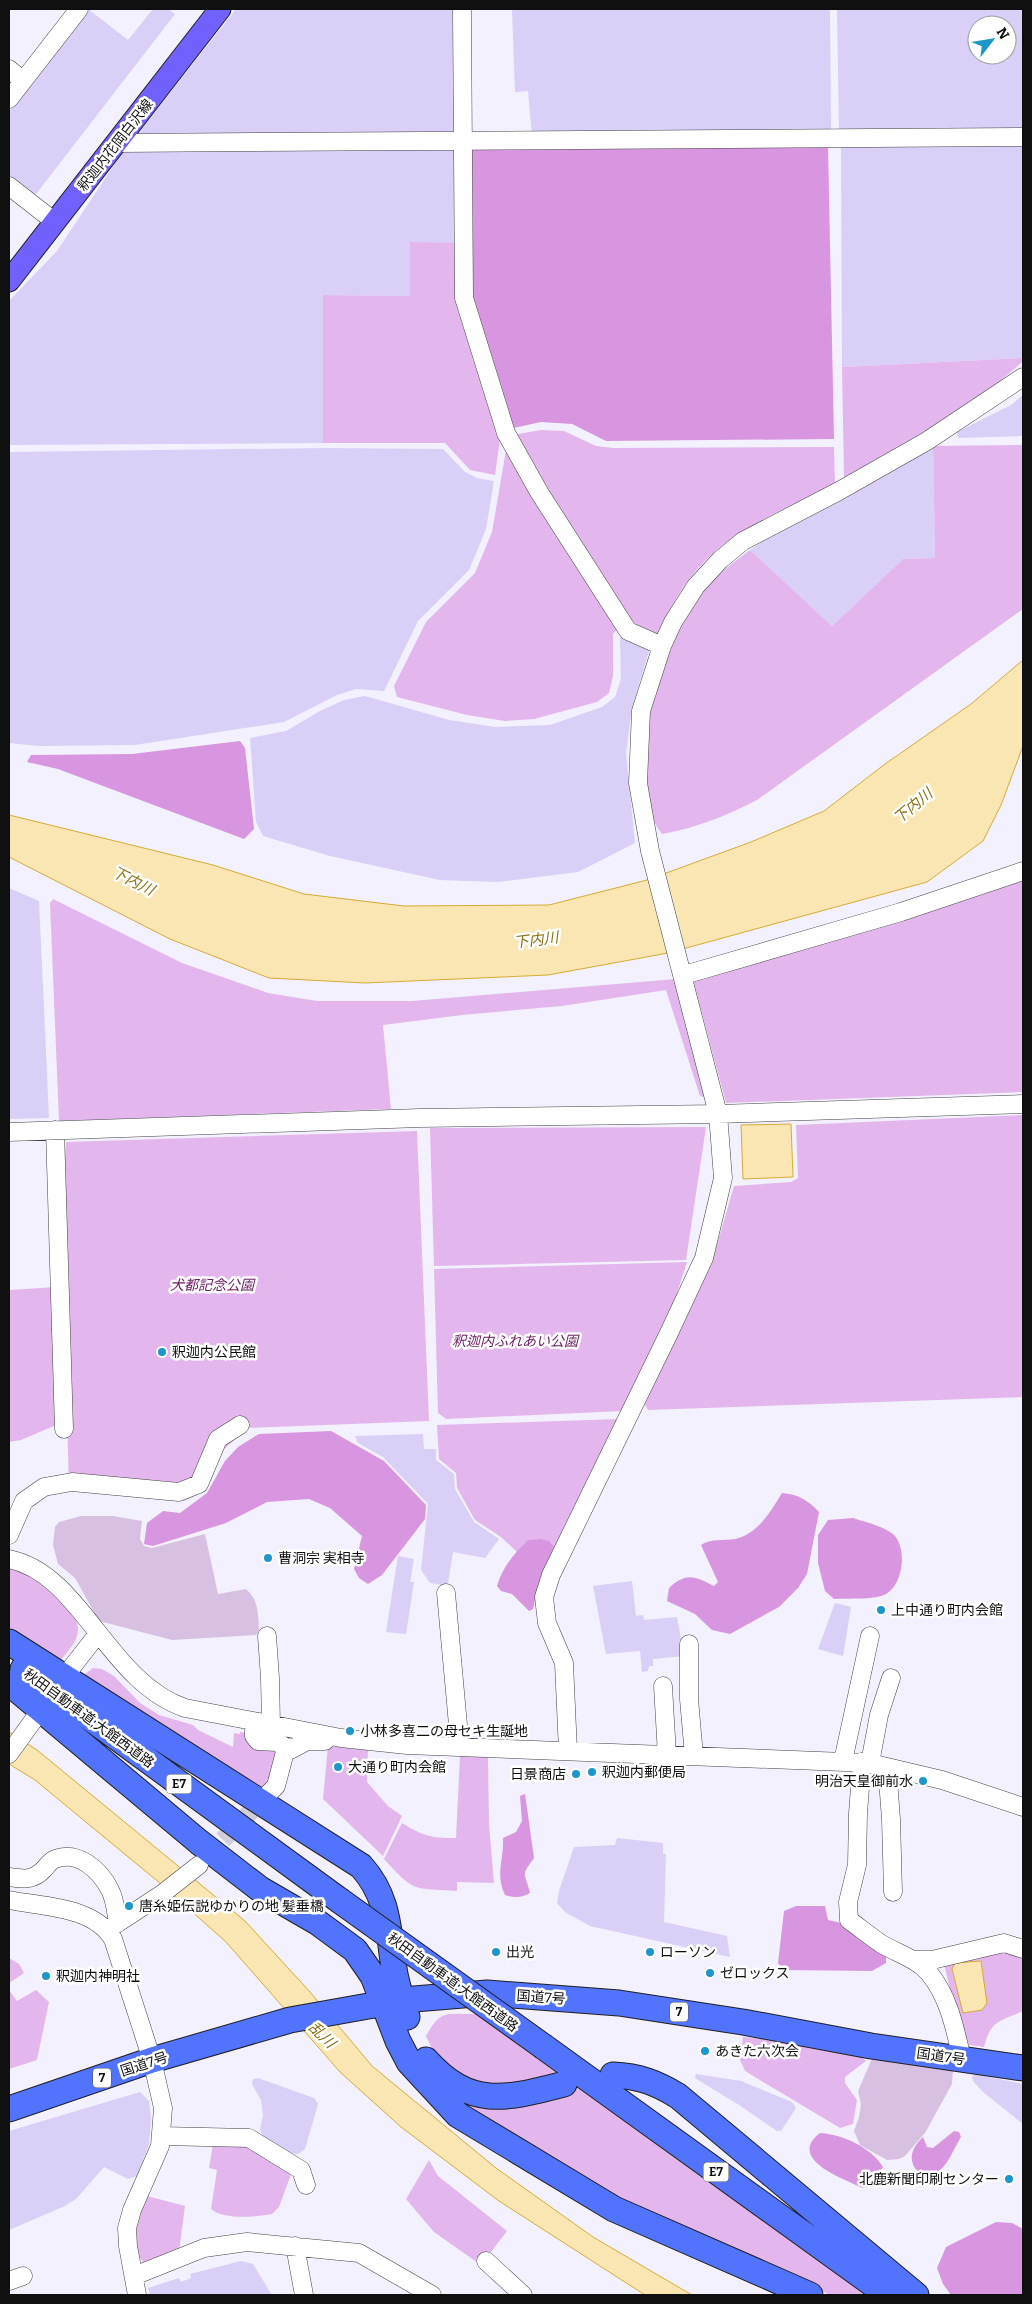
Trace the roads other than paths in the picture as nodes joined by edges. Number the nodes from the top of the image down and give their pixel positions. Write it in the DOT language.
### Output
graph roads {
  1 [pos="79,9"];
  2 [pos="220,9"];
  3 [pos="462,9"];
  4 [pos="9,69"];
  5 [pos="23,81"];
  6 [pos="9,99"];
  7 [pos="1023,137"];
  8 [pos="463,142"];
  9 [pos="117,143"];
  10 [pos="9,186"];
  11 [pos="56,222"];
  12 [pos="9,281"];
  13 [pos="1023,377"];
  14 [pos="662,646"];
  15 [pos="1023,871"];
  16 [pos="684,975"];
  17 [pos="1023,1104"];
  18 [pos="718,1114"];
  19 [pos="55,1130"];
  20 [pos="9,1132"];
  21 [pos="240,1425"];
  22 [pos="64,1429"];
  23 [pos="9,1535"];
  24 [pos="9,1559"];
  25 [pos="446,1593"];
  26 [pos="97,1635"];
  27 [pos="267,1636"];
  28 [pos="870,1636"];
  29 [pos="9,1642"];
  30 [pos="688,1644"];
  31 [pos="12,1667"];
  32 [pos="72,1667"];
  33 [pos="891,1678"];
  34 [pos="663,1686"];
  35 [pos="253,1722"];
  36 [pos="30,1725"];
  37 [pos="270,1725"];
  38 [pos="352,1740"];
  39 [pos="460,1747"];
  40 [pos="286,1748"];
  41 [pos="568,1751"];
  42 [pos="9,1754"];
  43 [pos="667,1754"];
  44 [pos="694,1756"];
  45 [pos="843,1761"];
  46 [pos="866,1762"];
  47 [pos="887,1767"];
  48 [pos="268,1795"];
  49 [pos="1023,1807"];
  50 [pos="199,1865"];
  51 [pos="9,1877"];
  52 [pos="892,1892"];
  53 [pos="9,1900"];
  54 [pos="113,1926"];
  55 [pos="1023,1949"];
  56 [pos="914,1960"];
  57 [pos="393,2002"];
  58 [pos="962,2059"];
  59 [pos="152,2060"];
  60 [pos="1023,2068"];
  61 [pos="613,2075"];
  62 [pos="564,2084"];
  63 [pos="9,2109"];
  64 [pos="162,2136"];
  65 [pos="306,2185"];
  66 [pos="295,2246"];
  67 [pos="486,2261"];
  68 [pos="134,2276"];
  69 [pos="137,2295"];
  70 [pos="304,2295"];
  71 [pos="432,2295"];
  72 [pos="523,2295"];
  73 [pos="810,2295"];
  74 [pos="888,2295"];
  75 [pos="916,2295"];
  1 -- 5 [label="street"];
  2 -- 9 [label="main road, 釈迦内花岡白沢線"];
  3 -- 8 [label="street"];
  4 -- 5 [label="street"];
  5 -- 6 [label="street"];
  7 -- 8 [label="street"];
  8 -- 9 [label="street"];
  8 -- 14 [label="street"];
  9 -- 11 [label="main road, 釈迦内花岡白沢線"];
  10 -- 11 [label="street"];
  11 -- 12 [label="main road, 釈迦内花岡白沢線"];
  13 -- 14 [label="street"];
  14 -- 16 [label="street"];
  15 -- 16 [label="street"];
  16 -- 18 [label="street"];
  17 -- 18 [label="street"];
  18 -- 19 [label="street"];
  18 -- 41 [label="street"];
  19 -- 20 [label="street"];
  19 -- 22 [label="street"];
  21 -- 23 [label="street"];
  24 -- 26 [label="street"];
  25 -- 39 [label="street"];
  26 -- 32 [label="street"];
  26 -- 35 [label="street"];
  27 -- 37 [label="street"];
  28 -- 45 [label="street"];
  29 -- 57 [label="highway"];
  30 -- 44 [label="street"];
  31 -- 57 [label="highway"];
  31 -- 74 [label="highway, 秋田自動車道;大館西道路 / E7, bridge"];
  33 -- 46 [label="street"];
  34 -- 43 [label="street"];
  35 -- 37 [label="street"];
  35 -- 40 [label="street"];
  36 -- 42 [label="street"];
  37 -- 38 [label="street"];
  38 -- 39 [label="street"];
  38 -- 40 [label="street"];
  39 -- 41 [label="street"];
  40 -- 48 [label="street"];
  41 -- 43 [label="street"];
  43 -- 44 [label="street"];
  44 -- 45 [label="street"];
  45 -- 46 [label="street"];
  46 -- 47 [label="street"];
  46 -- 56 [label="street"];
  47 -- 49 [label="street"];
  47 -- 52 [label="street"];
  50 -- 54 [label="street"];
  51 -- 54 [label="street"];
  53 -- 54 [label="street"];
  54 -- 59 [label="street"];
  55 -- 56 [label="street"];
  56 -- 58 [label="street"];
  57 -- 58 [label="highway, 国道7号 / 7"];
  57 -- 59 [label="highway, 国道7号 / 7"];
  57 -- 62 [label="highway"];
  57 -- 73 [label="highway"];
  58 -- 60 [label="highway, 国道7号 / 7"];
  59 -- 63 [label="highway, 国道7号 / 7"];
  59 -- 64 [label="street"];
  61 -- 75 [label="highway"];
  64 -- 65 [label="street"];
  64 -- 68 [label="street"];
  66 -- 68 [label="street"];
  66 -- 70 [label="street"];
  66 -- 71 [label="street"];
  67 -- 72 [label="street"];
  68 -- 69 [label="street"];
}
